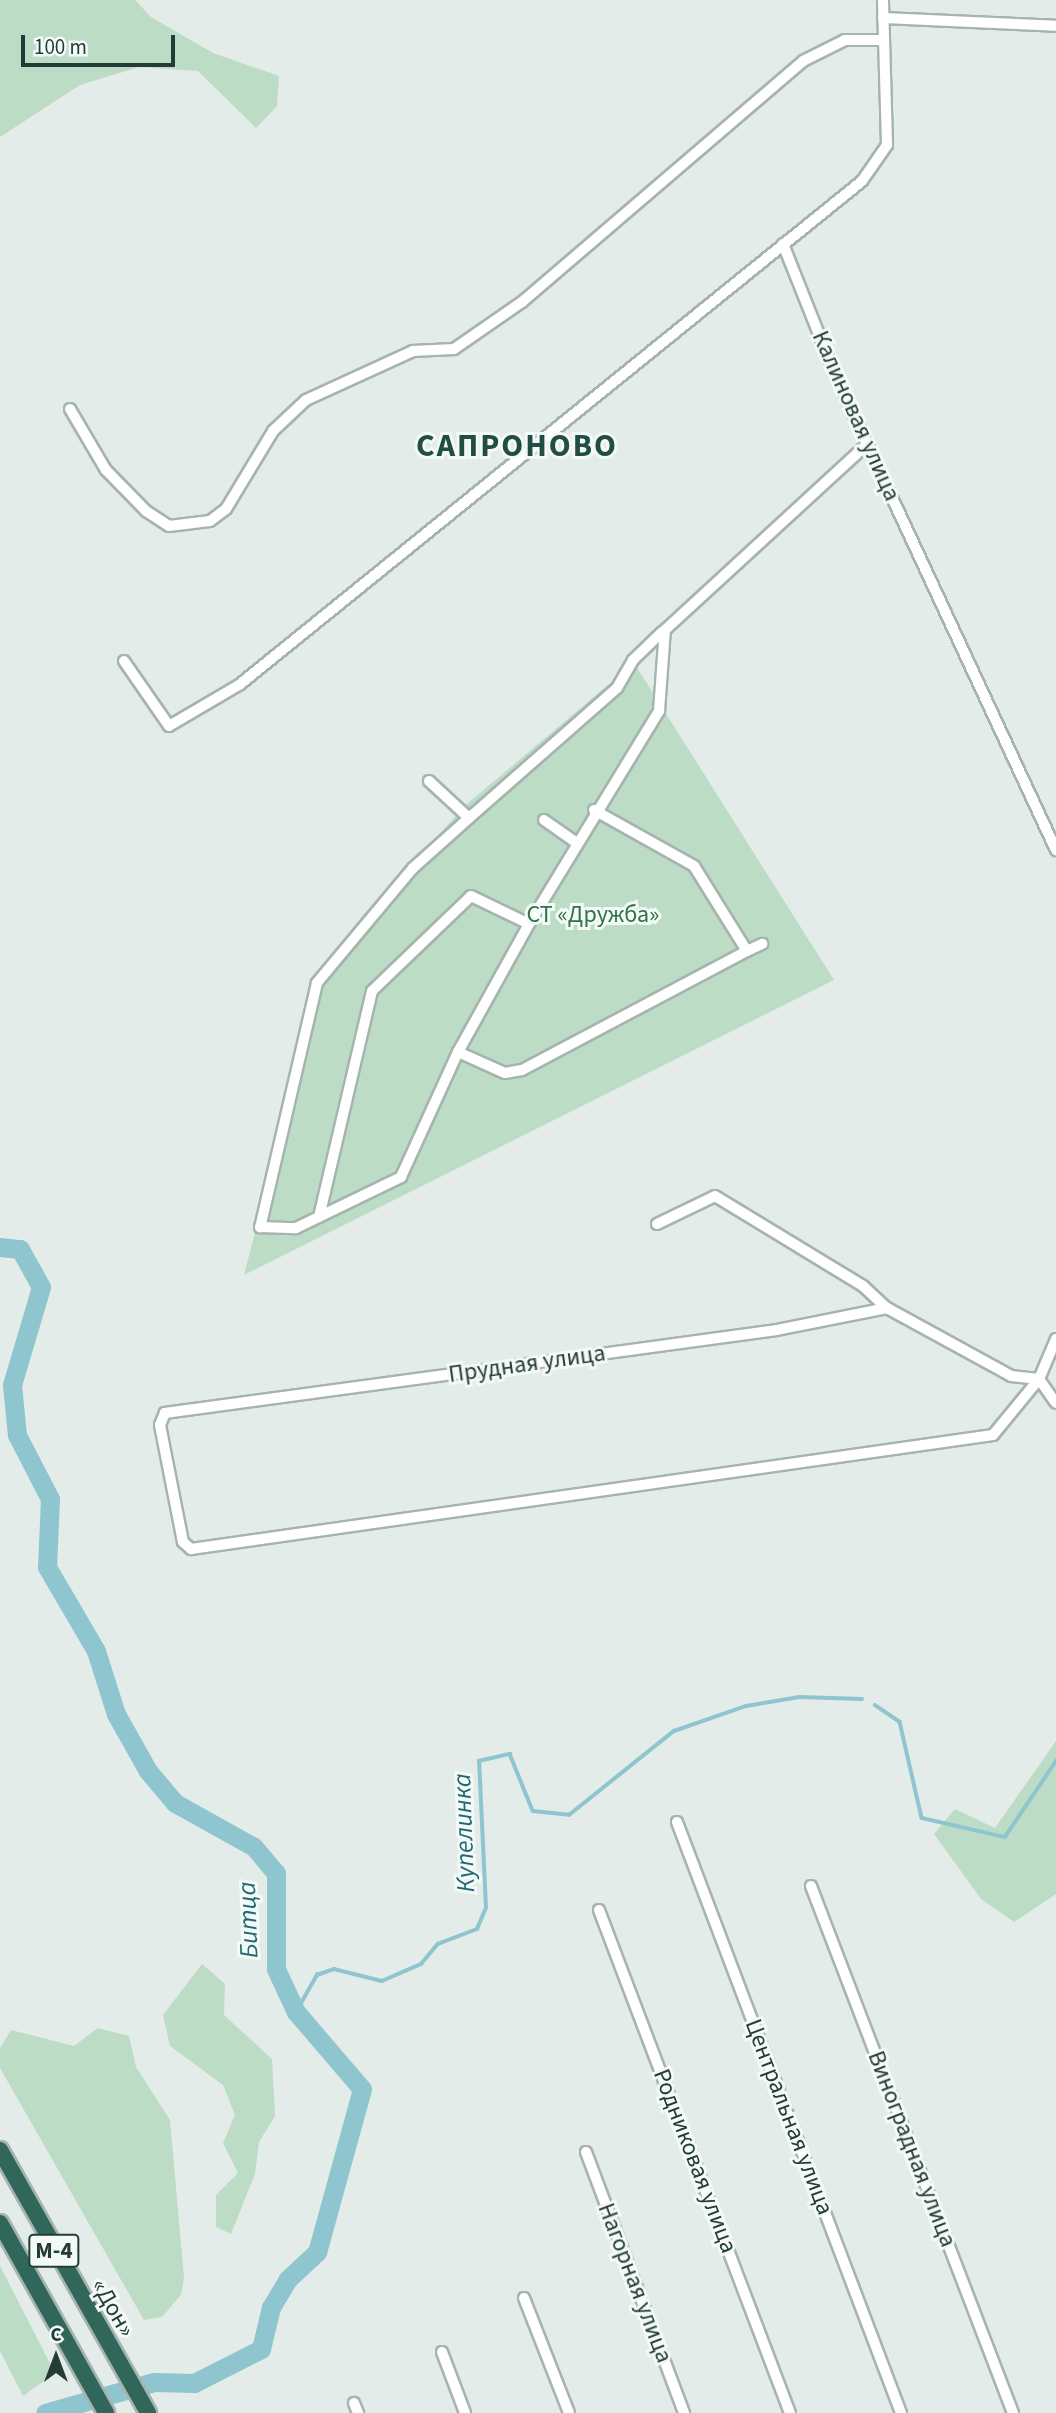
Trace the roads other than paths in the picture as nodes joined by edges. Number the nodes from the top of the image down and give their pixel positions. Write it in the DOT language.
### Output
graph roads {
  1 [pos="883,0"];
  2 [pos="883,18"];
  3 [pos="1056,26"];
  4 [pos="884,40"];
  5 [pos="783,244"];
  6 [pos="70,409"];
  7 [pos="867,444"];
  8 [pos="665,630"];
  9 [pos="124,661"];
  10 [pos="429,781"];
  11 [pos="594,810"];
  12 [pos="469,818"];
  13 [pos="544,820"];
  14 [pos="576,842"];
  15 [pos="1056,850"];
  16 [pos="529,924"];
  17 [pos="762,944"];
  18 [pos="747,951"];
  19 [pos="458,1052"];
  20 [pos="318,1217"];
  21 [pos="657,1224"];
  22 [pos="887,1308"];
  23 [pos="1056,1339"];
  24 [pos="1039,1379"];
  25 [pos="1056,1403"];
  26 [pos="677,1822"];
  27 [pos="811,1886"];
  28 [pos="599,1910"];
  29 [pos="0,2150"];
  30 [pos="586,2152"];
  31 [pos="0,2223"];
  32 [pos="524,2298"];
  33 [pos="442,2352"];
  34 [pos="106,2413"];
  35 [pos="148,2413"];
  36 [pos="465,2413"];
  37 [pos="569,2413"];
  38 [pos="684,2413"];
  39 [pos="790,2413"];
  40 [pos="901,2413"];
  41 [pos="1013,2413"];
  1 -- 2 [label="street"];
  2 -- 3 [label="street"];
  2 -- 4 [label="street"];
  4 -- 5 [label="street"];
  4 -- 6 [label="street"];
  5 -- 7 [label="street, Калиновая улица"];
  5 -- 9 [label="street"];
  7 -- 8 [label="street"];
  7 -- 15 [label="street, Калиновая улица"];
  8 -- 11 [label="street"];
  8 -- 12 [label="street"];
  10 -- 12 [label="street"];
  11 -- 14 [label="street"];
  11 -- 18 [label="street"];
  12 -- 20 [label="street"];
  13 -- 14 [label="street"];
  14 -- 16 [label="street"];
  16 -- 19 [label="street"];
  16 -- 20 [label="street"];
  17 -- 18 [label="street"];
  18 -- 19 [label="street"];
  19 -- 20 [label="street"];
  21 -- 22 [label="street"];
  22 -- 24 [label="street"];
  22 -- 24 [label="street, Прудная улица"];
  23 -- 24 [label="street"];
  24 -- 25 [label="street"];
  26 -- 40 [label="street, Центральная улица"];
  27 -- 41 [label="street, Виноградная улица"];
  28 -- 39 [label="street, Родниковая улица"];
  29 -- 35 [label="highway, «Дон» / М-4"];
  30 -- 38 [label="street, Нагорная улица"];
  31 -- 34 [label="highway, М-4"];
  32 -- 37 [label="street"];
  33 -- 36 [label="street"];
}
